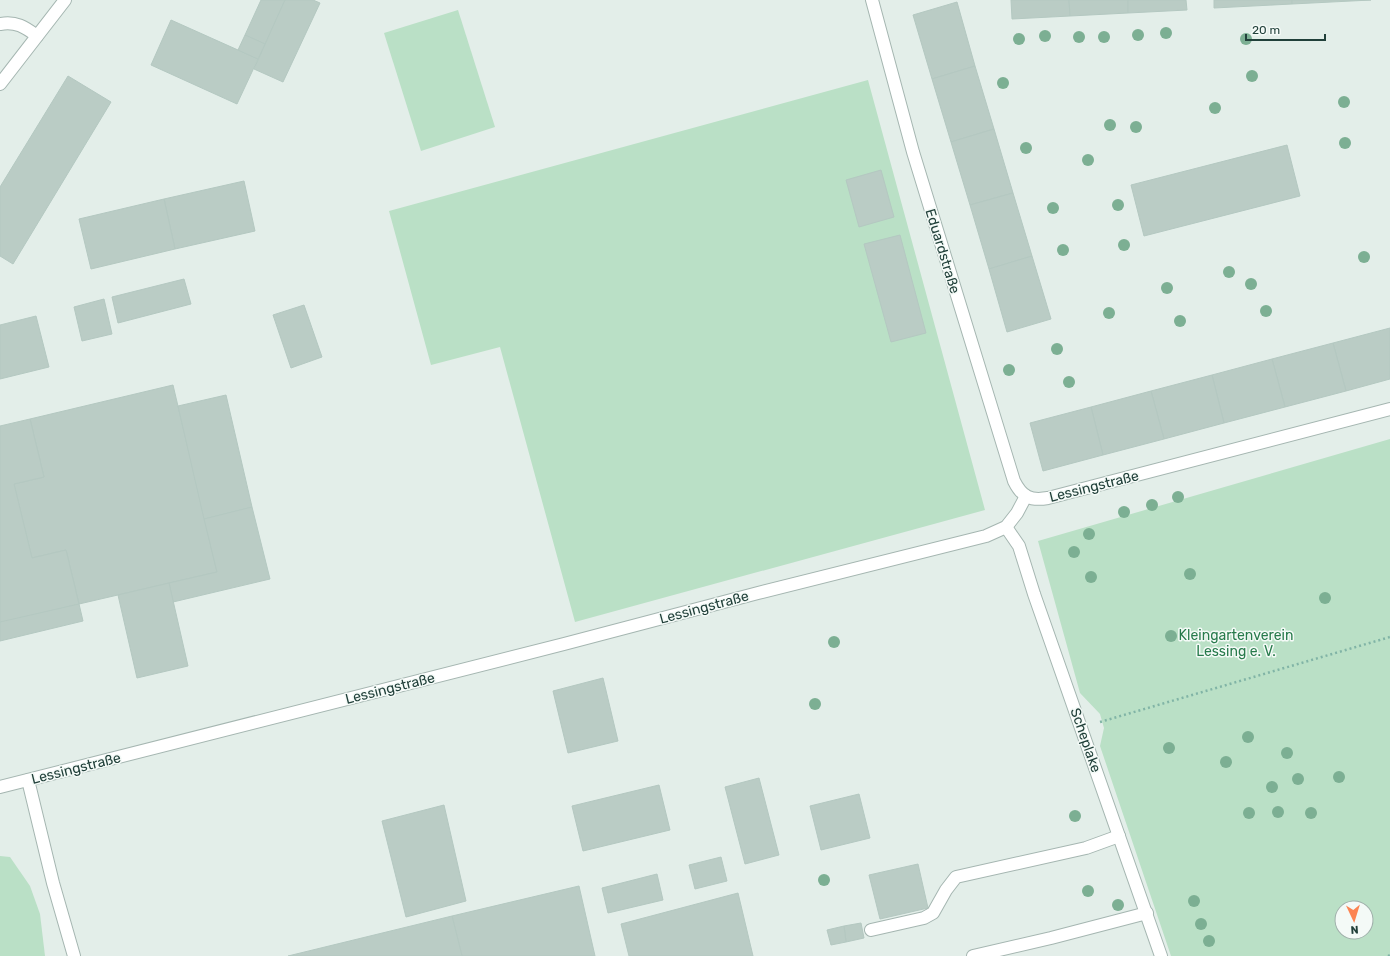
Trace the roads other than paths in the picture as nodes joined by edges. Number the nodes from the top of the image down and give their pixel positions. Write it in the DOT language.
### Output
graph roads {
  1 [pos="65,0"];
  2 [pos="872,0"];
  3 [pos="0,24"];
  4 [pos="37,36"];
  5 [pos="0,84"];
  6 [pos="1390,409"];
  7 [pos="1026,496"];
  8 [pos="1006,527"];
  9 [pos="28,780"];
  10 [pos="0,787"];
  11 [pos="1119,836"];
  12 [pos="1146,913"];
  13 [pos="871,930"];
  14 [pos="74,956"];
  15 [pos="974,956"];
  16 [pos="1161,956"];
  1 -- 4 [label="street"];
  2 -- 7 [label="street, Eduardstraße"];
  3 -- 4 [label="street"];
  4 -- 5 [label="street"];
  6 -- 7 [label="street, Lessingstraße"];
  7 -- 8 [label="street, Lessingstraße"];
  8 -- 9 [label="street, Lessingstraße"];
  8 -- 11 [label="street, Scheplake"];
  9 -- 10 [label="street, Lessingstraße"];
  9 -- 14 [label="street"];
  11 -- 12 [label="street, Scheplake"];
  11 -- 13 [label="street"];
  12 -- 15 [label="street"];
  12 -- 16 [label="street, Scheplake"];
}
